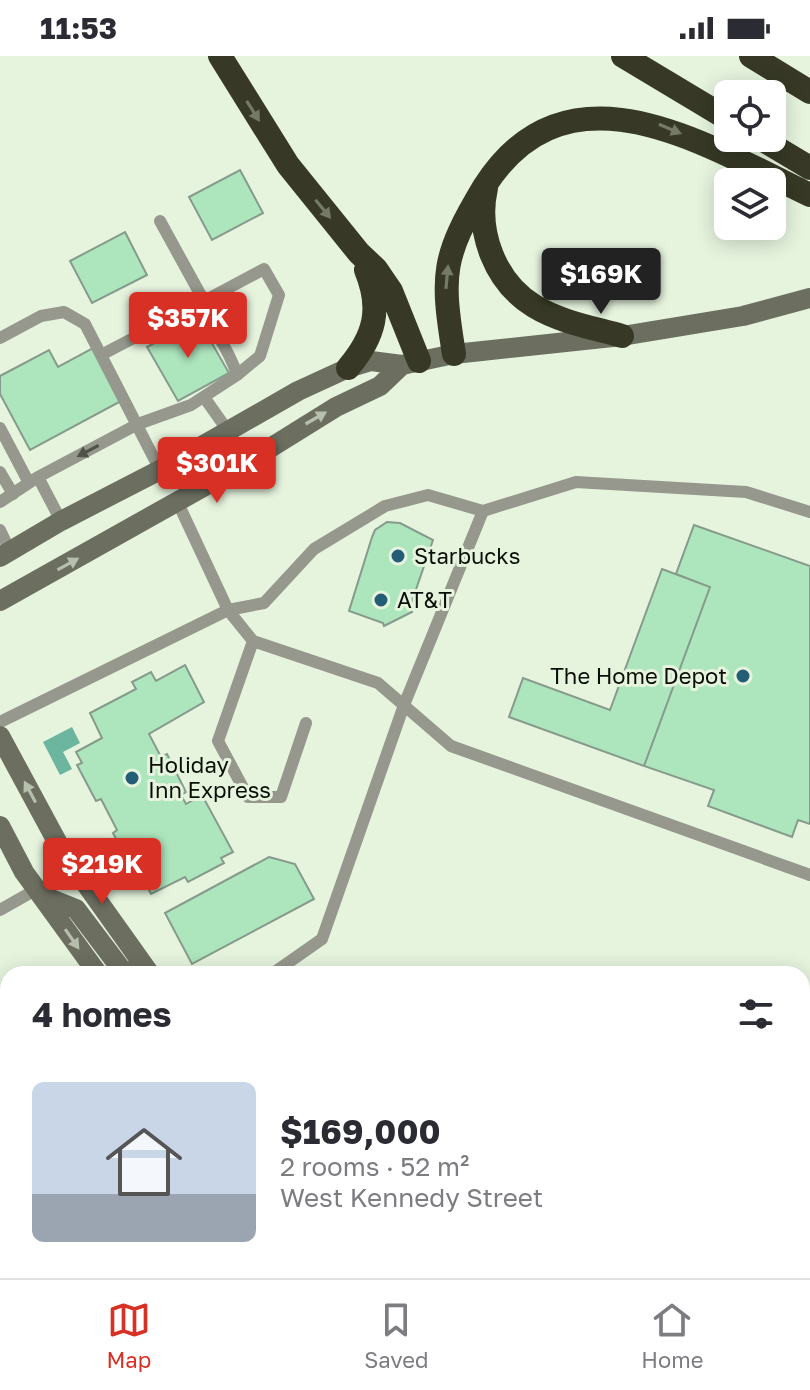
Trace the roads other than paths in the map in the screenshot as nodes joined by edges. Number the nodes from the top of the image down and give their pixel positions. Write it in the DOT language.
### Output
graph roads {
  1 [pos="220,56"];
  2 [pos="623,56"];
  3 [pos="751,56"];
  4 [pos="810,92"];
  5 [pos="714,111"];
  6 [pos="783,152"];
  7 [pos="810,168"];
  8 [pos="488,180"];
  9 [pos="810,195"];
  10 [pos="160,221"];
  11 [pos="359,253"];
  12 [pos="810,298"];
  13 [pos="204,301"];
  14 [pos="191,308"];
  15 [pos="622,336"];
  16 [pos="0,338"];
  17 [pos="454,354"];
  18 [pos="101,355"];
  19 [pos="410,363"];
  20 [pos="348,368"];
  21 [pos="237,375"];
  22 [pos="204,397"];
  23 [pos="138,424"];
  24 [pos="0,428"];
  25 [pos="228,431"];
  26 [pos="160,470"];
  27 [pos="0,472"];
  28 [pos="34,480"];
  29 [pos="13,494"];
  30 [pos="0,502"];
  31 [pos="178,503"];
  32 [pos="483,511"];
  33 [pos="810,512"];
  34 [pos="61,521"];
  35 [pos="0,530"];
  36 [pos="5,554"];
  37 [pos="0,601"];
  38 [pos="228,610"];
  39 [pos="253,641"];
  40 [pos="404,705"];
  41 [pos="0,722"];
  42 [pos="306,723"];
  43 [pos="0,736"];
  44 [pos="0,826"];
  45 [pos="810,875"];
  46 [pos="39,892"];
  47 [pos="0,910"];
  48 [pos="92,966"];
  49 [pos="119,966"];
  50 [pos="144,966"];
  51 [pos="283,966"];
  52 [pos="466,1278"];
  53 [pos="502,1278"];
  1 -- 11 [label="highway, one-way"];
  2 -- 5 [label="highway"];
  3 -- 4 [label="highway"];
  6 -- 7 [label="highway"];
  8 -- 9 [label="highway, one-way"];
  8 -- 15 [label="highway"];
  17 -- 8 [label="highway, one-way"];
  10 -- 13 [label="lane"];
  11 -- 19 [label="highway"];
  11 -- 20 [label="highway"];
  12 -- 15 [label="street"];
  13 -- 14 [label="lane"];
  13 -- 21 [label="lane"];
  14 -- 18 [label="lane"];
  14 -- 21 [label="lane"];
  15 -- 17 [label="street"];
  16 -- 18 [label="lane"];
  17 -- 19 [label="street"];
  18 -- 23 [label="lane"];
  19 -- 20 [label="street"];
  31 -- 19 [label="street, one-way"];
  20 -- 25 [label="street"];
  21 -- 22 [label="lane"];
  22 -- 23 [label="lane"];
  22 -- 25 [label="lane"];
  23 -- 26 [label="lane"];
  23 -- 28 [label="lane, one-way"];
  24 -- 28 [label="lane"];
  25 -- 26 [label="street"];
  26 -- 31 [label="street"];
  26 -- 34 [label="street"];
  27 -- 29 [label="lane"];
  28 -- 29 [label="lane"];
  28 -- 34 [label="lane"];
  29 -- 30 [label="lane"];
  37 -- 31 [label="street, one-way"];
  31 -- 38 [label="lane"];
  32 -- 33 [label="lane"];
  32 -- 38 [label="lane"];
  32 -- 40 [label="lane"];
  34 -- 36 [label="street"];
  35 -- 36 [label="lane"];
  38 -- 39 [label="lane"];
  38 -- 41 [label="lane"];
  39 -- 40 [label="lane"];
  39 -- 42 [label="lane"];
  40 -- 45 [label="lane"];
  40 -- 51 [label="lane"];
  50 -- 43 [label="street, one-way"];
  44 -- 46 [label="street"];
  46 -- 47 [label="lane"];
  46 -- 48 [label="street, one-way"];
  46 -- 49 [label="street"];
  52 -- 53 [label="street"];
}
